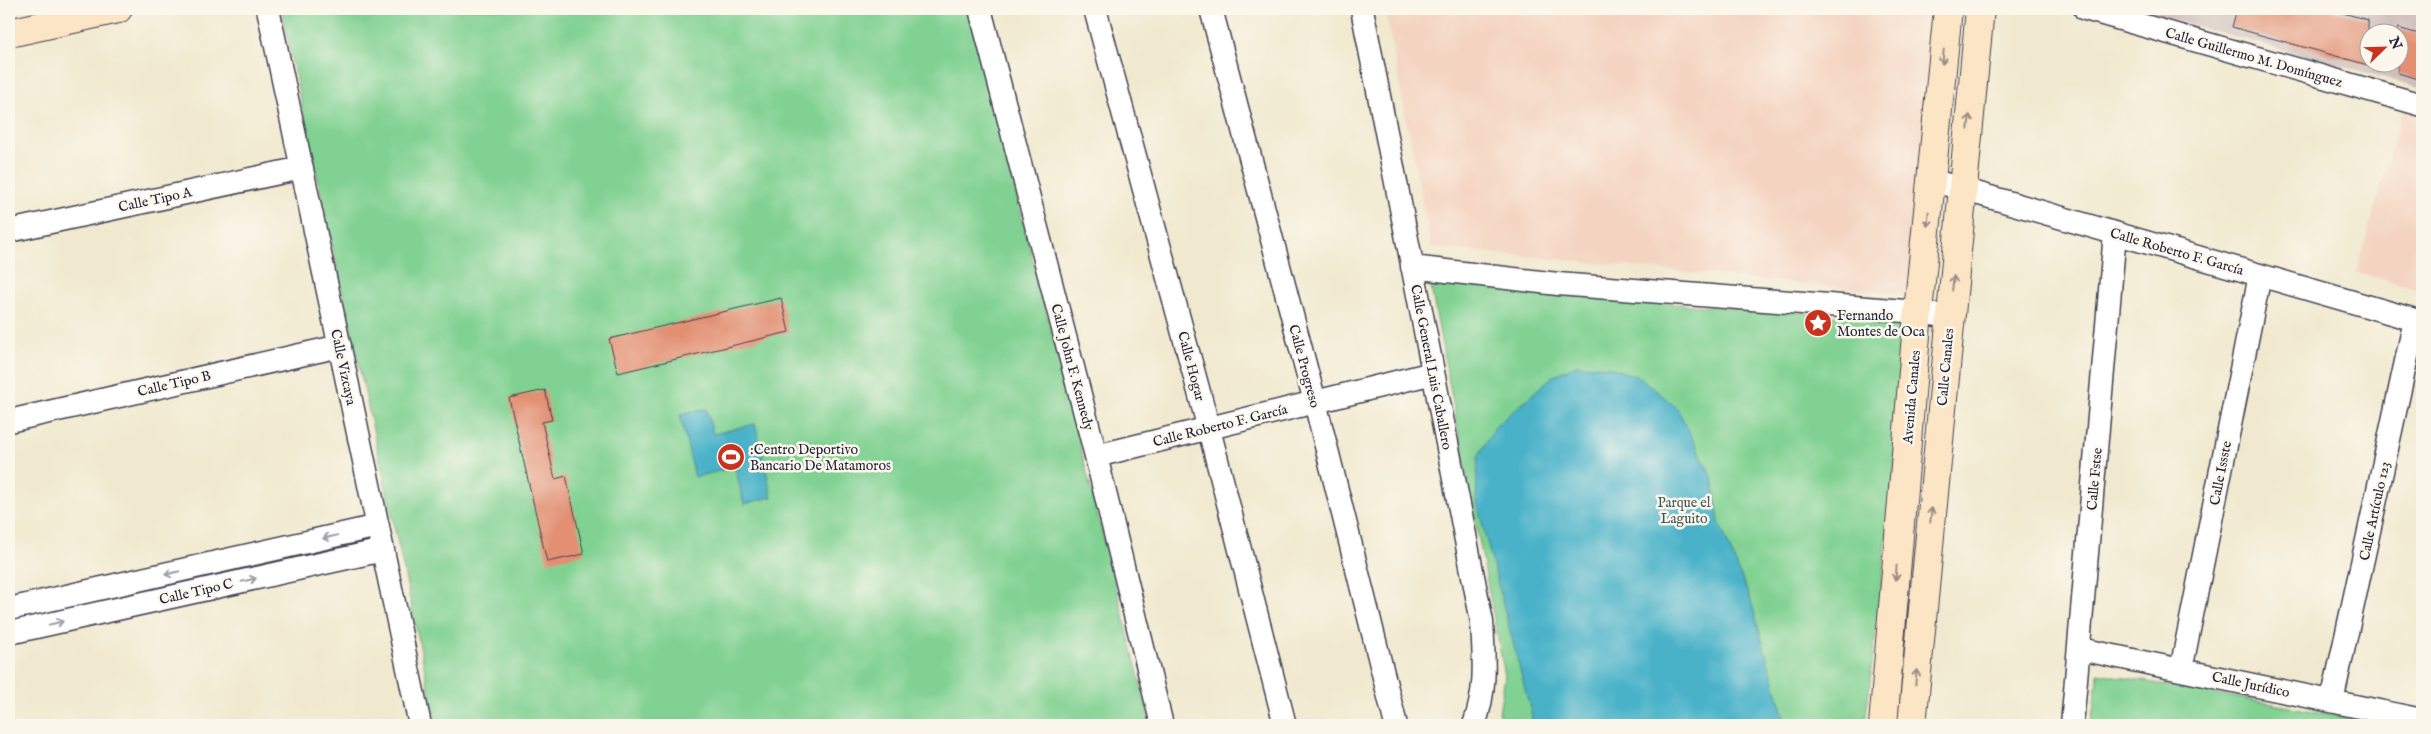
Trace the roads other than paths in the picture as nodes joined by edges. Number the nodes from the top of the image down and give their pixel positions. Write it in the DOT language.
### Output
graph roads {
  1 [pos="118,9"];
  2 [pos="268,9"];
  3 [pos="980,9"];
  4 [pos="1095,9"];
  5 [pos="1211,9"];
  6 [pos="1362,9"];
  7 [pos="1948,9"];
  8 [pos="1980,9"];
  9 [pos="2085,9"];
  10 [pos="9,33"];
  11 [pos="2422,105"];
  12 [pos="302,168"];
  13 [pos="1931,180"];
  14 [pos="1963,189"];
  15 [pos="9,230"];
  16 [pos="2115,233"];
  17 [pos="1412,267"];
  18 [pos="2260,275"];
  19 [pos="1918,312"];
  20 [pos="1949,317"];
  21 [pos="2419,321"];
  22 [pos="340,346"];
  23 [pos="1433,373"];
  24 [pos="1315,402"];
  25 [pos="9,421"];
  26 [pos="1209,428"];
  27 [pos="1096,456"];
  28 [pos="378,526"];
  29 [pos="383,550"];
  30 [pos="9,609"];
  31 [pos="9,634"];
  32 [pos="2080,649"];
  33 [pos="2181,670"];
  34 [pos="2332,701"];
  35 [pos="2422,720"];
  36 [pos="420,725"];
  37 [pos="1162,725"];
  38 [pos="1285,725"];
  39 [pos="1396,725"];
  40 [pos="1474,725"];
  41 [pos="1883,725"];
  42 [pos="1912,725"];
  43 [pos="2072,725"];
  1 -- 10 [label="main road"];
  2 -- 12 [label="street, Calle Vizcaya"];
  3 -- 27 [label="street, Calle John F. Kennedy"];
  4 -- 26 [label="street, Calle Hogar"];
  5 -- 24 [label="street, Calle Progreso"];
  6 -- 17 [label="street, Calle General Luis Caballero"];
  7 -- 13 [label="main road, Avenida Canales, one-way"];
  14 -- 8 [label="main road, Calle Canales, one-way"];
  9 -- 11 [label="street, Calle Guillermo M. Domínguez"];
  12 -- 15 [label="street, Calle Tipo A"];
  12 -- 22 [label="street, Calle Vizcaya"];
  13 -- 14 [label="street, Calle Roberto F. García"];
  13 -- 19 [label="main road, Avenida Canales, one-way"];
  14 -- 16 [label="street, Calle Roberto F. García"];
  20 -- 14 [label="main road, Calle Canales, one-way"];
  16 -- 18 [label="street, Calle Roberto F. García"];
  16 -- 32 [label="street, Calle Fstse"];
  17 -- 19 [label="street"];
  17 -- 23 [label="street, Calle General Luis Caballero"];
  18 -- 21 [label="street, Calle Roberto F. García"];
  18 -- 33 [label="street, Calle Issste"];
  19 -- 20 [label="street"];
  19 -- 41 [label="main road, Avenida Canales, one-way"];
  42 -- 20 [label="main road, Calle Canales, one-way"];
  21 -- 34 [label="street, Calle Artículo 123"];
  22 -- 25 [label="street, Calle Tipo B"];
  22 -- 28 [label="street, Calle Vizcaya"];
  23 -- 24 [label="street, Calle Roberto F. García"];
  23 -- 40 [label="street, Calle General Luis Caballero"];
  24 -- 26 [label="street, Calle Roberto F. García"];
  24 -- 39 [label="street, Calle Progreso"];
  26 -- 27 [label="street, Calle Roberto F. García"];
  26 -- 38 [label="street, Calle Hogar"];
  27 -- 37 [label="street, Calle John F. Kennedy"];
  28 -- 29 [label="street, Calle Vizcaya"];
  28 -- 30 [label="street, Calle Tipo C, one-way"];
  31 -- 29 [label="street, Calle Tipo C, one-way"];
  29 -- 36 [label="street, Calle Vizcaya"];
  32 -- 33 [label="street, Calle Jurídico"];
  32 -- 43 [label="street, Calle Fstse"];
  33 -- 34 [label="street, Calle Jurídico"];
  34 -- 35 [label="street, Calle Jurídico"];
}
